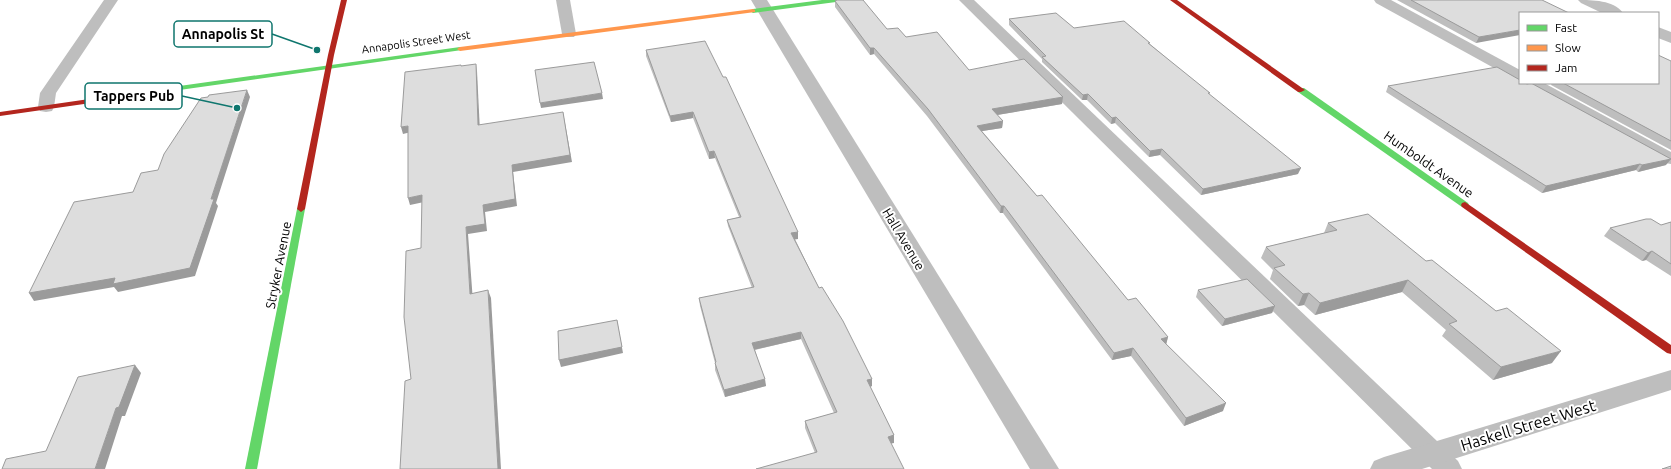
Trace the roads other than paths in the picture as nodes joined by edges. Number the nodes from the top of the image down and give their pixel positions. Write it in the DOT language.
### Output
graph roads {
  1 [pos="111,0"];
  2 [pos="344,0"];
  3 [pos="563,0"];
  4 [pos="836,0"];
  5 [pos="966,0"];
  6 [pos="1173,0"];
  7 [pos="1381,0"];
  8 [pos="1586,0"];
  9 [pos="761,5"];
  10 [pos="1613,12"];
  11 [pos="1659,32"];
  12 [pos="569,34"];
  13 [pos="1671,38"];
  14 [pos="329,66"];
  15 [pos="1519,75"];
  16 [pos="1534,84"];
  17 [pos="46,107"];
  18 [pos="0,114"];
  19 [pos="1671,159"];
  20 [pos="1671,350"];
  21 [pos="1671,380"];
  22 [pos="1441,461"];
  23 [pos="251,469"];
  24 [pos="1045,469"];
  25 [pos="1384,469"];
  1 -- 17 [label="lane"];
  2 -- 14 [label="street, Stryker Avenue"];
  3 -- 12 [label="lane"];
  4 -- 9 [label="street, Annapolis Street West"];
  5 -- 22 [label="lane"];
  6 -- 20 [label="street, Humboldt Avenue"];
  7 -- 15 [label="lane"];
  8 -- 10 [label="street"];
  9 -- 12 [label="street, Annapolis Street West"];
  9 -- 24 [label="street, Hall Avenue"];
  11 -- 13 [label="street"];
  12 -- 14 [label="street, Annapolis Street West"];
  14 -- 17 [label="street, Annapolis Street West"];
  14 -- 23 [label="street, Stryker Avenue"];
  16 -- 19 [label="lane"];
  17 -- 18 [label="street, Annapolis Street West"];
  21 -- 22 [label="street, Haskell Street West"];
  22 -- 25 [label="street, Haskell Street West"];
}
